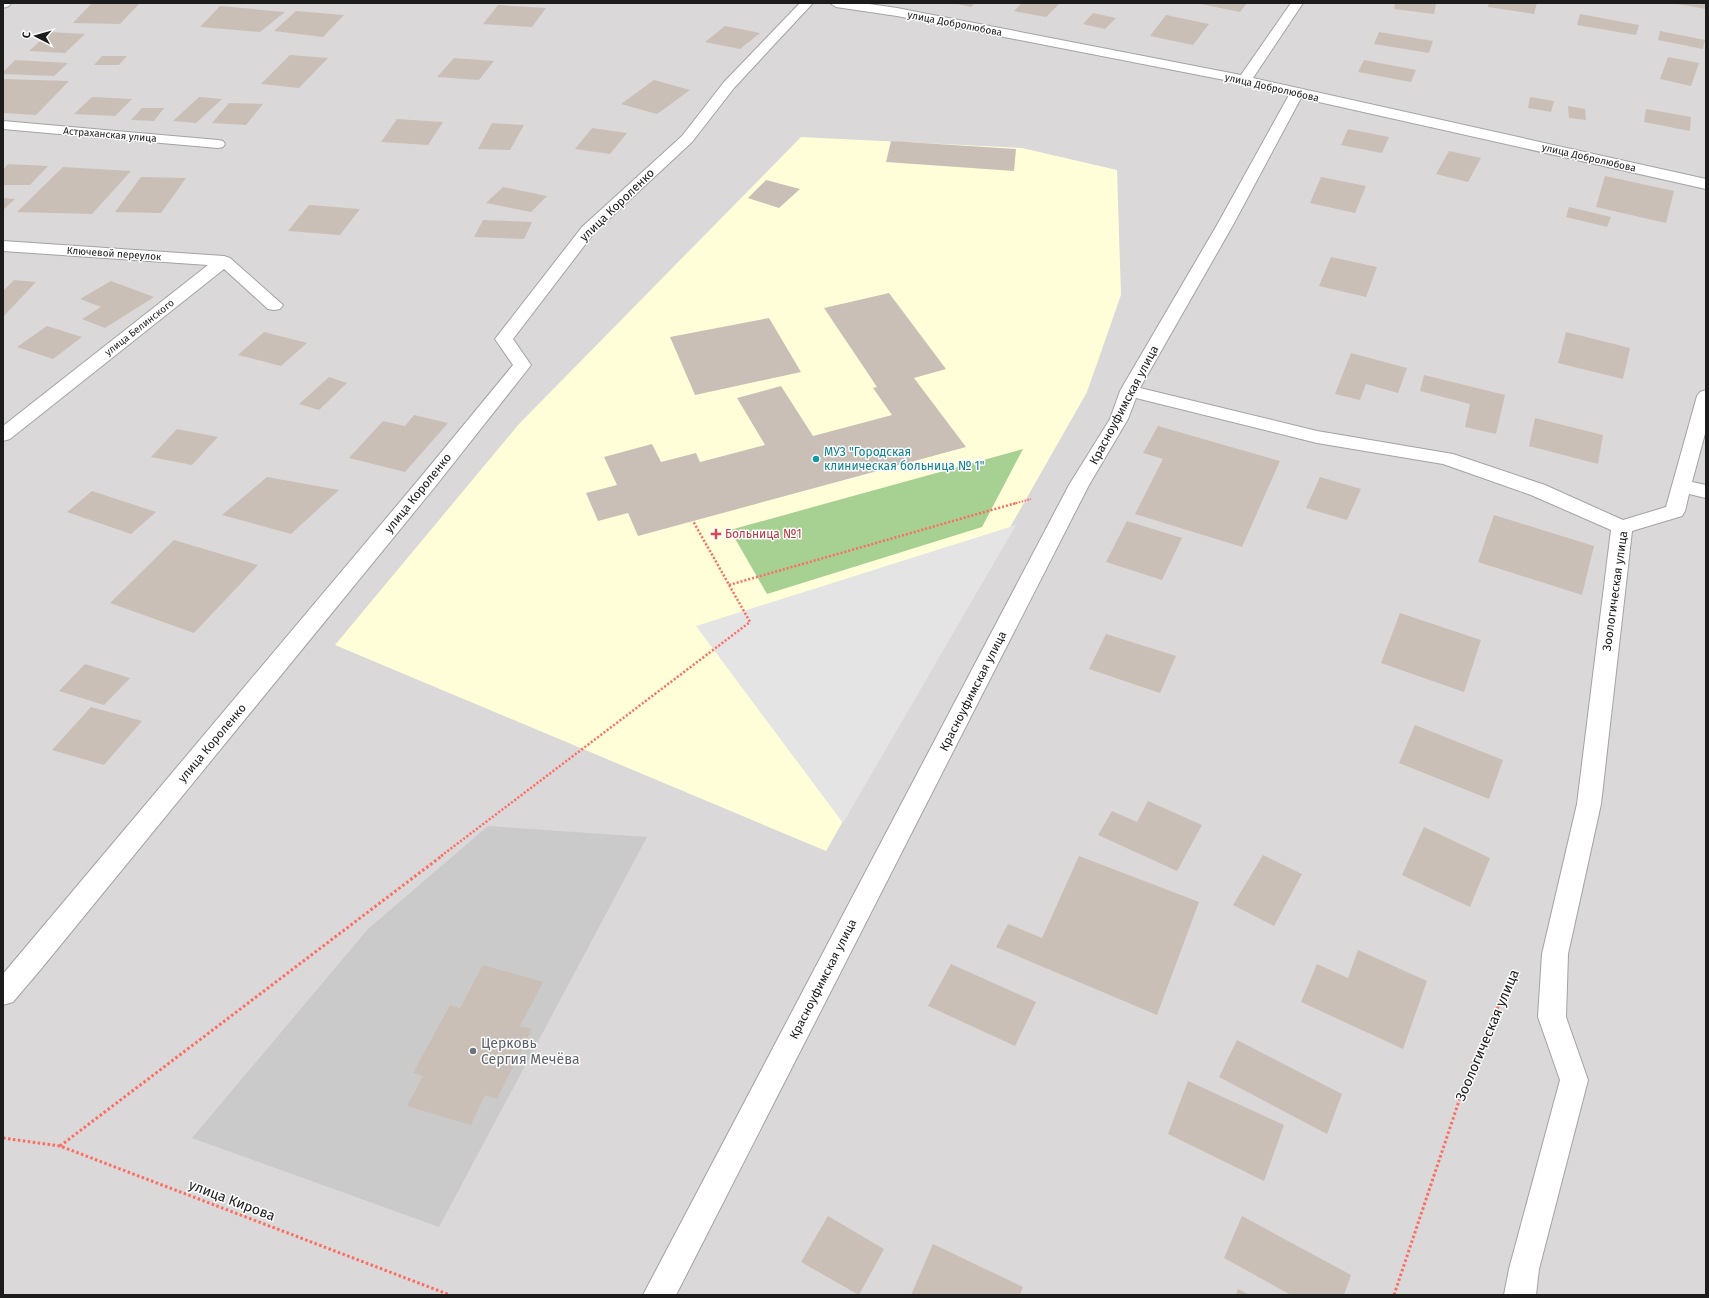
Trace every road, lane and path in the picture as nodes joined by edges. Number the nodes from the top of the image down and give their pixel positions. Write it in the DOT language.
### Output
graph roads {
  1 [pos="807,3"];
  2 [pos="836,3"];
  3 [pos="907,3"];
  4 [pos="1297,3"];
  5 [pos="897,12"];
  6 [pos="1245,80"];
  7 [pos="1297,93"];
  8 [pos="3,125"];
  9 [pos="218,144"];
  10 [pos="1706,184"];
  11 [pos="3,246"];
  12 [pos="224,261"];
  13 [pos="274,305"];
  14 [pos="1129,391"];
  15 [pos="1706,396"];
  16 [pos="3,435"];
  17 [pos="1079,485"];
  18 [pos="1681,485"];
  19 [pos="1706,492"];
  20 [pos="693,521"];
  21 [pos="1622,527"];
  22 [pos="729,585"];
  23 [pos="1514,970"];
  24 [pos="3,993"];
  25 [pos="3,1138"];
  26 [pos="60,1146"];
  27 [pos="450,1295"];
  28 [pos="659,1295"];
  29 [pos="1394,1295"];
  30 [pos="1520,1295"];
  1 -- 24 [label="street, улица Короленко"];
  2 -- 5 [label="street, улица Добролюбова"];
  3 -- 5 [label="street"];
  4 -- 6 [label="street"];
  5 -- 6 [label="street, улица Добролюбова"];
  6 -- 7 [label="street, улица Добролюбова"];
  7 -- 10 [label="street, улица Добролюбова"];
  7 -- 14 [label="street, Красноуфимская улица"];
  8 -- 9 [label="street, Астраханская улица"];
  11 -- 12 [label="street, Ключевой переулок"];
  12 -- 13 [label="street"];
  12 -- 16 [label="street, улица Белинского"];
  14 -- 17 [label="street, Красноуфимская улица"];
  14 -- 21 [label="street"];
  15 -- 18 [label="street, Зоологическая улица"];
  17 -- 22 [label="path"];
  17 -- 28 [label="street, Красноуфимская улица"];
  18 -- 19 [label="street"];
  18 -- 21 [label="street, Зоологическая улица"];
  20 -- 22 [label="path"];
  21 -- 30 [label="street, Зоологическая улица"];
  22 -- 26 [label="path"];
  23 -- 29 [label="path, Зоологическая улица"];
  25 -- 26 [label="path, улица Кирова"];
  26 -- 27 [label="path, улица Кирова"];
}
